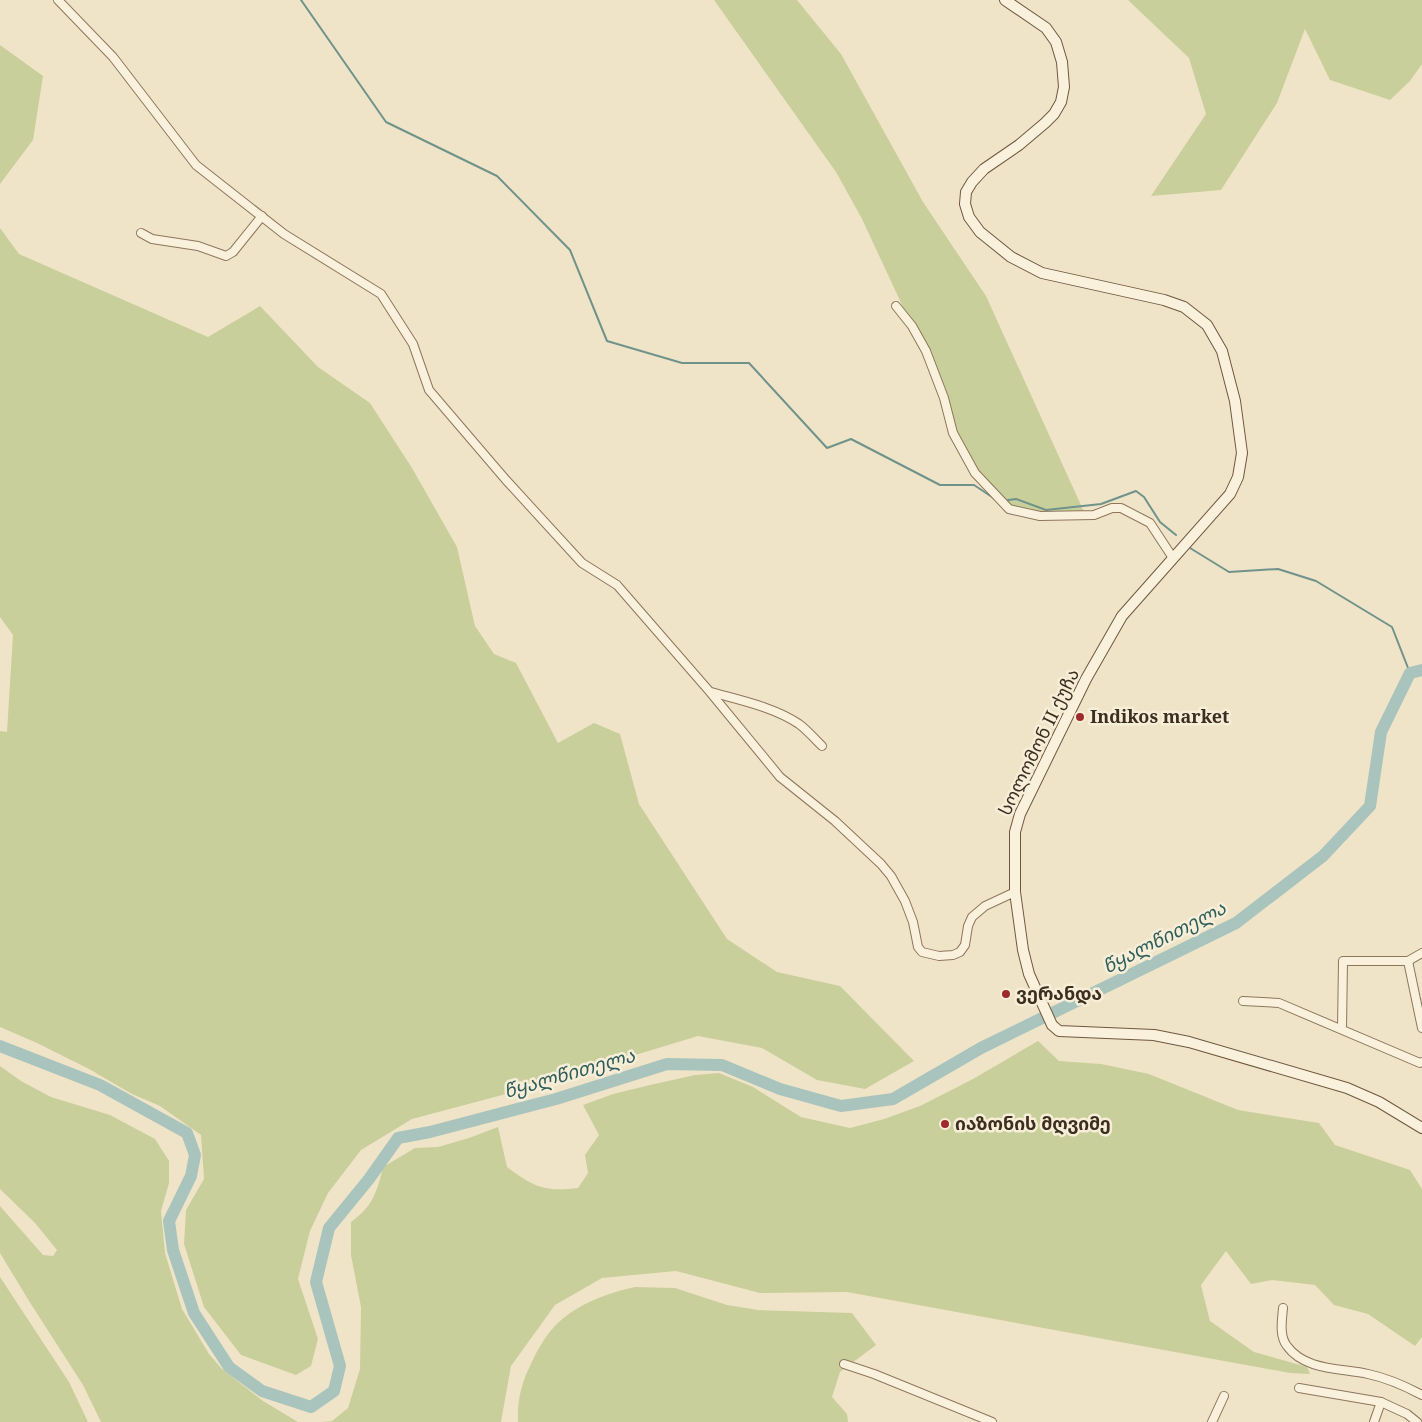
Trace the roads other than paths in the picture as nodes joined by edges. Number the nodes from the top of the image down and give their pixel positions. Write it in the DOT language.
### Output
graph roads {
  1 [pos="58,0"];
  2 [pos="1005,0"];
  3 [pos="262,216"];
  4 [pos="141,233"];
  5 [pos="896,306"];
  6 [pos="1173,558"];
  7 [pos="710,692"];
  8 [pos="822,746"];
  9 [pos="1015,892"];
  10 [pos="1422,953"];
  11 [pos="1408,961"];
  12 [pos="1243,1002"];
  13 [pos="1342,1028"];
  14 [pos="1422,1028"];
  15 [pos="1422,1062"];
  16 [pos="1422,1128"];
  17 [pos="1283,1308"];
  18 [pos="844,1364"];
  19 [pos="1299,1388"];
  20 [pos="1422,1395"];
  21 [pos="1224,1396"];
  22 [pos="1380,1402"];
  23 [pos="992,1422"];
  24 [pos="1212,1422"];
  25 [pos="1374,1422"];
  26 [pos="1418,1422"];
  1 -- 3 [label="street"];
  2 -- 6 [label="main road, სოლომონ II ქუჩა"];
  3 -- 4 [label="street"];
  3 -- 7 [label="street"];
  5 -- 6 [label="street"];
  6 -- 9 [label="main road, სოლომონ II ქუჩა"];
  7 -- 8 [label="street"];
  7 -- 9 [label="street"];
  9 -- 16 [label="main road, სოლომონ II ქუჩა"];
  10 -- 11 [label="street"];
  11 -- 13 [label="street"];
  11 -- 14 [label="street"];
  12 -- 13 [label="street"];
  13 -- 15 [label="street"];
  17 -- 20 [label="street"];
  18 -- 23 [label="street"];
  19 -- 22 [label="street"];
  21 -- 24 [label="street"];
  22 -- 25 [label="street"];
  22 -- 26 [label="street"];
}
